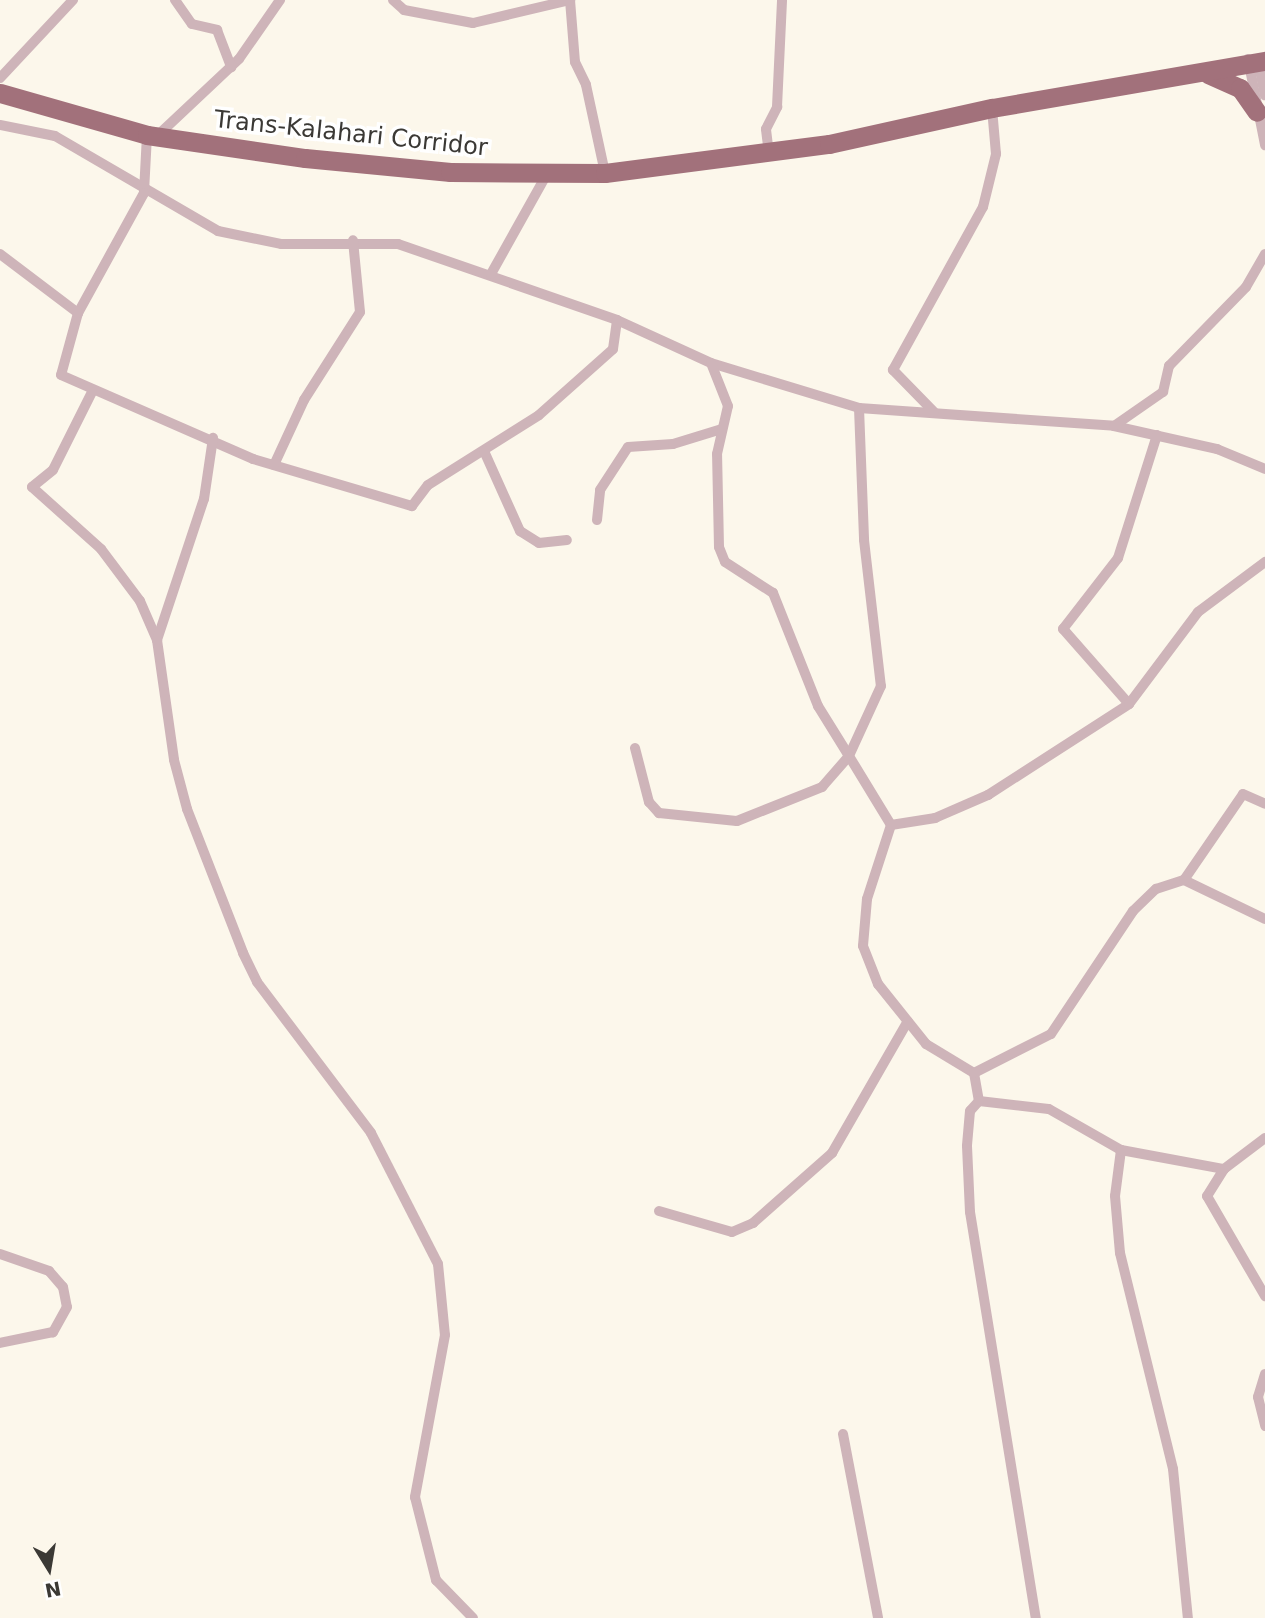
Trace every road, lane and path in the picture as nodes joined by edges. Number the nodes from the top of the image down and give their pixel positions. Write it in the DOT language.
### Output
graph roads {
  1 [pos="73,0"];
  2 [pos="175,0"];
  3 [pos="280,0"];
  4 [pos="393,0"];
  5 [pos="570,0"];
  6 [pos="782,0"];
  7 [pos="1257,58"];
  8 [pos="231,67"];
  9 [pos="1205,73"];
  10 [pos="0,79"];
  11 [pos="0,93"];
  12 [pos="1032,100"];
  13 [pos="1261,104"];
  14 [pos="992,108"];
  15 [pos="0,125"];
  16 [pos="151,136"];
  17 [pos="1265,145"];
  18 [pos="769,154"];
  19 [pos="605,173"];
  20 [pos="547,174"];
  21 [pos="144,193"];
  22 [pos="353,240"];
  23 [pos="0,254"];
  24 [pos="1265,254"];
  25 [pos="491,274"];
  26 [pos="78,313"];
  27 [pos="617,320"];
  28 [pos="711,363"];
  29 [pos="92,392"];
  30 [pos="859,408"];
  31 [pos="934,412"];
  32 [pos="1114,426"];
  33 [pos="722,429"];
  34 [pos="1157,435"];
  35 [pos="213,438"];
  36 [pos="484,451"];
  37 [pos="274,465"];
  38 [pos="1265,469"];
  39 [pos="597,520"];
  40 [pos="567,540"];
  41 [pos="1265,562"];
  42 [pos="158,640"];
  43 [pos="1129,704"];
  44 [pos="635,748"];
  45 [pos="849,757"];
  46 [pos="1265,804"];
  47 [pos="891,825"];
  48 [pos="1184,880"];
  49 [pos="1265,919"];
  50 [pos="908,1021"];
  51 [pos="974,1073"];
  52 [pos="979,1101"];
  53 [pos="1265,1138"];
  54 [pos="1121,1150"];
  55 [pos="1224,1169"];
  56 [pos="659,1211"];
  57 [pos="0,1254"];
  58 [pos="1265,1296"];
  59 [pos="0,1343"];
  60 [pos="1265,1374"];
  61 [pos="1265,1426"];
  62 [pos="843,1434"];
  63 [pos="473,1618"];
  64 [pos="878,1618"];
  65 [pos="1036,1618"];
  66 [pos="1188,1618"];
  1 -- 10 [label="street"];
  2 -- 8 [label="street"];
  3 -- 8 [label="street"];
  4 -- 5 [label="street"];
  5 -- 19 [label="street"];
  6 -- 18 [label="street"];
  7 -- 9 [label="highway, Trans-Kalahari Corridor"];
  7 -- 12 [label="highway, Trans-Kalahari Corridor"];
  7 -- 13 [label="street"];
  7 -- 13 [label="street"];
  8 -- 16 [label="street"];
  9 -- 12 [label="highway, Trans-Kalahari Corridor"];
  9 -- 13 [label="highway"];
  11 -- 16 [label="highway, Trans-Kalahari Corridor"];
  12 -- 14 [label="highway, Trans-Kalahari Corridor"];
  13 -- 17 [label="street"];
  14 -- 18 [label="highway, Trans-Kalahari Corridor"];
  14 -- 31 [label="street"];
  15 -- 21 [label="street"];
  16 -- 20 [label="highway, Trans-Kalahari Corridor"];
  16 -- 21 [label="street"];
  18 -- 19 [label="highway, Trans-Kalahari Corridor"];
  19 -- 20 [label="highway, Trans-Kalahari Corridor"];
  20 -- 25 [label="street"];
  21 -- 22 [label="street"];
  21 -- 26 [label="street"];
  22 -- 25 [label="street"];
  22 -- 37 [label="street"];
  23 -- 26 [label="street"];
  24 -- 32 [label="street"];
  25 -- 27 [label="street"];
  26 -- 29 [label="street"];
  27 -- 28 [label="street"];
  27 -- 36 [label="street"];
  28 -- 30 [label="street"];
  28 -- 33 [label="street"];
  29 -- 35 [label="street"];
  29 -- 42 [label="street"];
  30 -- 31 [label="street"];
  30 -- 45 [label="street"];
  31 -- 32 [label="street"];
  32 -- 34 [label="street"];
  33 -- 39 [label="street"];
  33 -- 45 [label="street"];
  34 -- 38 [label="street"];
  34 -- 43 [label="street"];
  35 -- 37 [label="street"];
  35 -- 42 [label="street"];
  36 -- 37 [label="street"];
  36 -- 40 [label="street"];
  41 -- 43 [label="street"];
  42 -- 63 [label="street"];
  43 -- 47 [label="street"];
  44 -- 45 [label="street"];
  45 -- 47 [label="street"];
  46 -- 48 [label="street"];
  47 -- 50 [label="street"];
  48 -- 49 [label="street"];
  48 -- 51 [label="street"];
  50 -- 51 [label="street"];
  50 -- 56 [label="street"];
  51 -- 52 [label="street"];
  52 -- 54 [label="street"];
  52 -- 65 [label="street"];
  53 -- 55 [label="street"];
  54 -- 55 [label="street"];
  54 -- 66 [label="street"];
  55 -- 58 [label="street"];
  57 -- 59 [label="street"];
  60 -- 61 [label="street"];
  62 -- 64 [label="street"];
}
